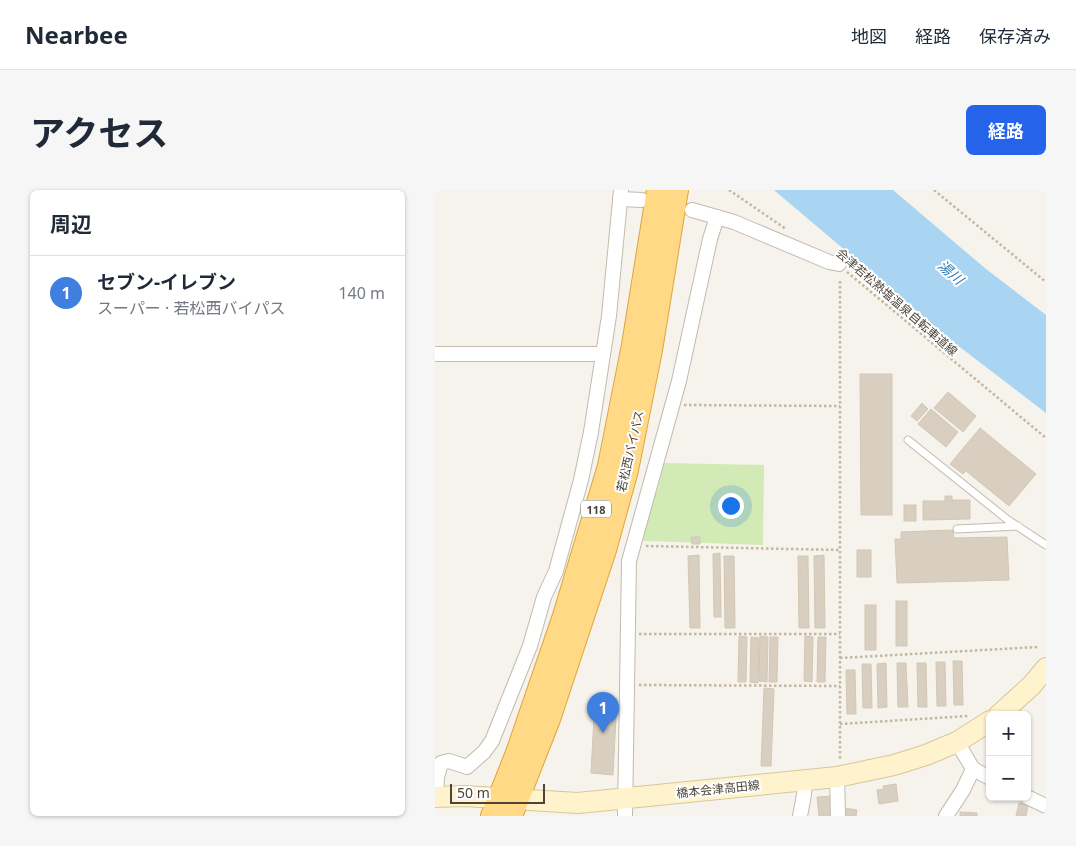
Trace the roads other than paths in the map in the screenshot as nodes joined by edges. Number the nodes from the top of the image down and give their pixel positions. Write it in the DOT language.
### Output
graph roads {
  1 [pos="677,190"];
  2 [pos="621,194"];
  3 [pos="650,195"];
  4 [pos="692,210"];
  5 [pos="717,217"];
  6 [pos="839,264"];
  7 [pos="435,354"];
  8 [pos="603,354"];
  9 [pos="908,440"];
  10 [pos="1018,526"];
  11 [pos="957,529"];
  12 [pos="1046,545"];
  13 [pos="1046,668"];
  14 [pos="1003,711"];
  15 [pos="986,724"];
  16 [pos="957,742"];
  17 [pos="973,769"];
  18 [pos="839,776"];
  19 [pos="986,776"];
  20 [pos="805,780"];
  21 [pos="436,797"];
  22 [pos="1031,799"];
  23 [pos="1046,806"];
  24 [pos="505,807"];
  25 [pos="625,808"];
  26 [pos="800,816"];
  27 [pos="838,816"];
  28 [pos="946,816"];
  1 -- 24 [label="highway, 若松西バイパス / 118"];
  2 -- 3 [label="street"];
  2 -- 8 [label="street"];
  3 -- 24 [label="highway, 若松西バイパス / 118"];
  4 -- 5 [label="street"];
  5 -- 6 [label="street"];
  5 -- 25 [label="street"];
  7 -- 8 [label="street"];
  8 -- 21 [label="street"];
  9 -- 10 [label="lane"];
  10 -- 11 [label="lane"];
  10 -- 12 [label="lane"];
  13 -- 14 [label="main road"];
  15 -- 16 [label="main road, 橋本会津高田線"];
  16 -- 17 [label="street"];
  16 -- 18 [label="main road, 橋本会津高田線"];
  17 -- 19 [label="street"];
  17 -- 28 [label="street"];
  18 -- 20 [label="main road, 橋本会津高田線"];
  18 -- 27 [label="street"];
  20 -- 25 [label="main road, 橋本会津高田線"];
  20 -- 26 [label="street"];
  21 -- 24 [label="main road, 橋本会津高田線"];
  22 -- 23 [label="street"];
  24 -- 25 [label="main road, 橋本会津高田線"];
}
